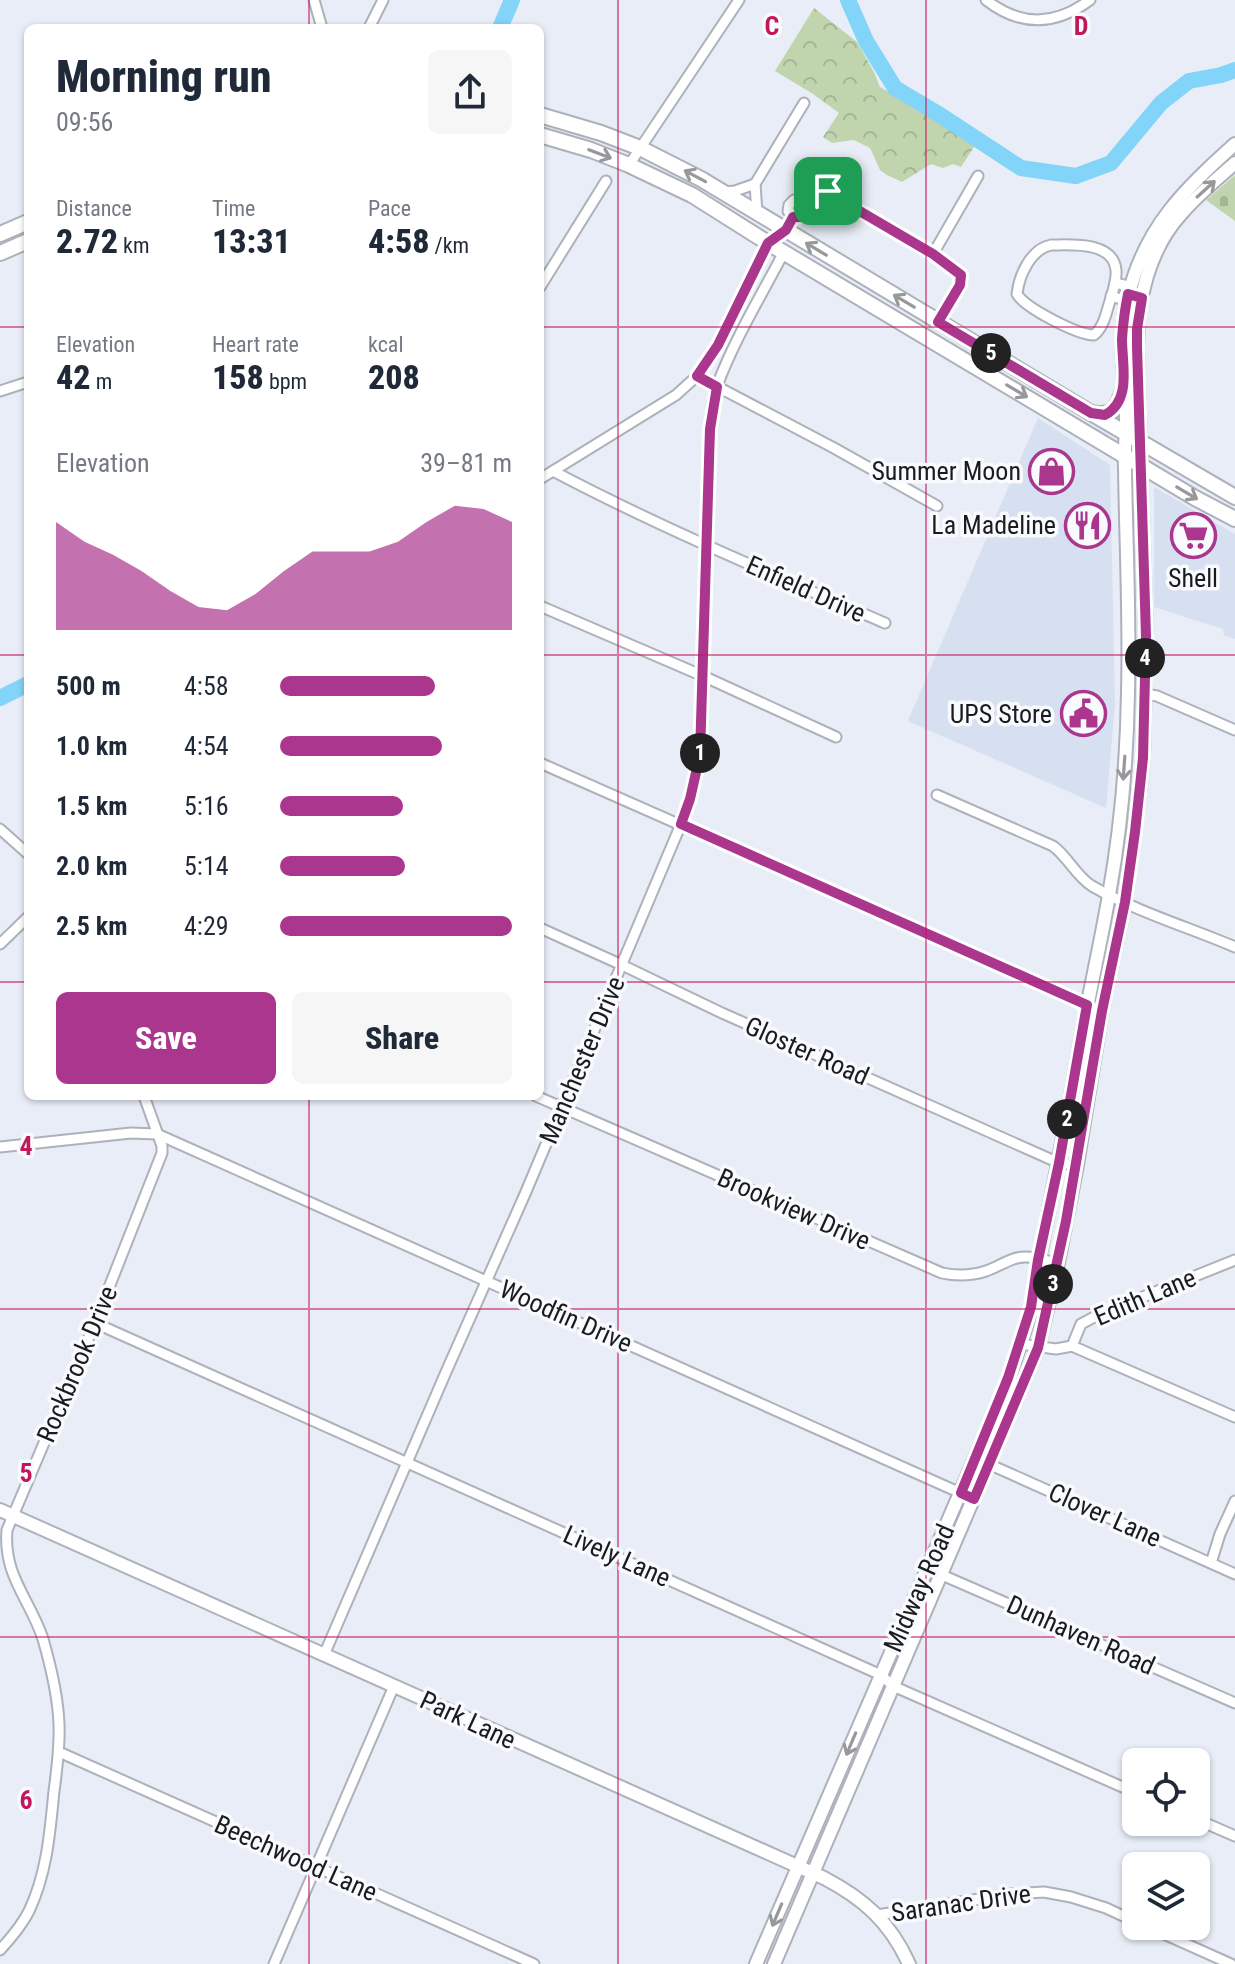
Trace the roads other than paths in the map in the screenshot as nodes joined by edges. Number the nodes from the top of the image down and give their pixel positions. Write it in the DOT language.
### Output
graph roads {
  1 [pos="314,0"];
  2 [pos="383,0"];
  3 [pos="739,0"];
  4 [pos="986,0"];
  5 [pos="1090,0"];
  6 [pos="321,24"];
  7 [pos="371,24"];
  8 [pos="804,103"];
  9 [pos="544,116"];
  10 [pos="544,136"];
  11 [pos="1235,144"];
  12 [pos="640,148"];
  13 [pos="1235,163"];
  14 [pos="629,165"];
  15 [pos="978,176"];
  16 [pos="606,181"];
  17 [pos="755,184"];
  18 [pos="723,192"];
  19 [pos="757,213"];
  20 [pos="24,224"];
  21 [pos="786,230"];
  22 [pos="0,234"];
  23 [pos="24,243"];
  24 [pos="768,243"];
  25 [pos="784,252"];
  26 [pos="0,253"];
  27 [pos="933,254"];
  28 [pos="544,281"];
  29 [pos="1115,283"];
  30 [pos="1128,294"];
  31 [pos="1111,296"];
  32 [pos="1142,298"];
  33 [pos="938,322"];
  34 [pos="697,376"];
  35 [pos="24,383"];
  36 [pos="717,387"];
  37 [pos="1124,389"];
  38 [pos="0,391"];
  39 [pos="1091,413"];
  40 [pos="1125,434"];
  41 [pos="1140,442"];
  42 [pos="1125,455"];
  43 [pos="1140,464"];
  44 [pos="553,471"];
  45 [pos="544,477"];
  46 [pos="1235,497"];
  47 [pos="937,506"];
  48 [pos="1235,519"];
  49 [pos="707,546"];
  50 [pos="1145,596"];
  51 [pos="1127,597"];
  52 [pos="544,608"];
  53 [pos="885,623"];
  54 [pos="703,676"];
  55 [pos="1128,694"];
  56 [pos="1145,694"];
  57 [pos="1235,730"];
  58 [pos="836,737"];
  59 [pos="544,765"];
  60 [pos="937,795"];
  61 [pos="681,824"];
  62 [pos="0,829"];
  63 [pos="24,850"];
  64 [pos="1109,894"];
  65 [pos="1125,902"];
  66 [pos="24,921"];
  67 [pos="544,930"];
  68 [pos="0,944"];
  69 [pos="1235,947"];
  70 [pos="622,965"];
  71 [pos="1087,1005"];
  72 [pos="1102,1011"];
  73 [pos="145,1100"];
  74 [pos="544,1100"];
  75 [pos="561,1107"];
  76 [pos="157,1134"];
  77 [pos="0,1147"];
  78 [pos="1059,1163"];
  79 [pos="1077,1165"];
  80 [pos="1038,1260"];
  81 [pos="1235,1260"];
  82 [pos="1058,1263"];
  83 [pos="487,1280"];
  84 [pos="95,1323"];
  85 [pos="1020,1344"];
  86 [pos="1072,1346"];
  87 [pos="1038,1348"];
  88 [pos="1235,1417"];
  89 [pos="975,1458"];
  90 [pos="407,1462"];
  91 [pos="989,1463"];
  92 [pos="961,1493"];
  93 [pos="974,1499"];
  94 [pos="1235,1501"];
  95 [pos="0,1510"];
  96 [pos="13,1516"];
  97 [pos="1211,1563"];
  98 [pos="926,1568"];
  99 [pos="1235,1574"];
  100 [pos="942,1575"];
  101 [pos="324,1655"];
  102 [pos="881,1675"];
  103 [pos="394,1686"];
  104 [pos="893,1686"];
  105 [pos="1235,1703"];
  106 [pos="59,1752"];
  107 [pos="1122,1787"];
  108 [pos="1210,1825"];
  109 [pos="1235,1836"];
  110 [pos="798,1866"];
  111 [pos="316,1867"];
  112 [pos="813,1873"];
  113 [pos="877,1915"];
  114 [pos="1122,1915"];
  115 [pos="1177,1940"];
  116 [pos="0,1950"];
  117 [pos="274,1964"];
  118 [pos="534,1964"];
  119 [pos="756,1964"];
  120 [pos="774,1964"];
  121 [pos="909,1964"];
  122 [pos="1231,1964"];
  1 -- 6 [label="street"];
  2 -- 7 [label="street"];
  3 -- 12 [label="street"];
  4 -- 5 [label="street"];
  8 -- 17 [label="street"];
  9 -- 12 [label="main road"];
  10 -- 14 [label="main road, one-way"];
  11 -- 30 [label="main road, Midway Road"];
  12 -- 14 [label="street"];
  18 -- 12 [label="main road, one-way"];
  32 -- 13 [label="main road, Midway Road, one-way"];
  14 -- 24 [label="main road"];
  15 -- 27 [label="street"];
  16 -- 28 [label="street"];
  17 -- 18 [label="street"];
  17 -- 19 [label="street"];
  18 -- 19 [label="main road"];
  19 -- 21 [label="main road"];
  20 -- 22 [label="main road"];
  21 -- 24 [label="main road"];
  21 -- 25 [label="main road"];
  21 -- 27 [label="street"];
  33 -- 21 [label="main road, one-way"];
  23 -- 26 [label="main road"];
  24 -- 25 [label="main road"];
  24 -- 34 [label="street"];
  25 -- 36 [label="street"];
  25 -- 42 [label="main road, one-way"];
  27 -- 33 [label="street"];
  29 -- 30 [label="street"];
  29 -- 31 [label="street"];
  29 -- 31 [label="street"];
  30 -- 31 [label="street"];
  30 -- 32 [label="main road"];
  30 -- 37 [label="main road, Midway Road"];
  32 -- 41 [label="main road, Midway Road"];
  33 -- 39 [label="main road"];
  34 -- 36 [label="street"];
  34 -- 44 [label="street"];
  35 -- 38 [label="street"];
  36 -- 47 [label="street"];
  36 -- 49 [label="street, Manchester Drive"];
  37 -- 39 [label="main road"];
  37 -- 40 [label="main road, Midway Road"];
  39 -- 40 [label="main road"];
  40 -- 41 [label="main road"];
  40 -- 42 [label="main road, Midway Road"];
  41 -- 43 [label="main road, Midway Road"];
  41 -- 46 [label="main road"];
  42 -- 43 [label="main road"];
  42 -- 51 [label="main road, Midway Road"];
  43 -- 48 [label="main road, one-way"];
  43 -- 50 [label="main road, Midway Road"];
  44 -- 45 [label="street"];
  44 -- 49 [label="street, Enfield Drive"];
  49 -- 53 [label="street, Enfield Drive"];
  49 -- 54 [label="street, Manchester Drive"];
  50 -- 51 [label="main road"];
  50 -- 56 [label="main road, Midway Road"];
  51 -- 55 [label="main road, Midway Road"];
  52 -- 54 [label="street"];
  54 -- 58 [label="street"];
  54 -- 61 [label="street, Manchester Drive"];
  55 -- 56 [label="main road"];
  55 -- 64 [label="main road, Midway Road, one-way"];
  56 -- 57 [label="street"];
  56 -- 65 [label="main road, Midway Road"];
  59 -- 61 [label="street"];
  60 -- 64 [label="street"];
  61 -- 70 [label="street, Manchester Drive"];
  61 -- 71 [label="street"];
  62 -- 63 [label="street"];
  64 -- 65 [label="street"];
  64 -- 71 [label="main road, Midway Road"];
  65 -- 69 [label="street"];
  65 -- 72 [label="main road, Midway Road"];
  66 -- 68 [label="street"];
  67 -- 70 [label="street, Gloster Road"];
  70 -- 75 [label="street, Manchester Drive"];
  70 -- 78 [label="street, Gloster Road"];
  71 -- 72 [label="street"];
  71 -- 78 [label="main road, Midway Road"];
  72 -- 79 [label="main road, Midway Road"];
  73 -- 76 [label="street, Rockbrook Drive"];
  74 -- 75 [label="street, Brookview Drive"];
  75 -- 80 [label="street, Brookview Drive"];
  75 -- 83 [label="street, Manchester Drive"];
  76 -- 77 [label="street"];
  76 -- 83 [label="street, Woodfin Drive"];
  76 -- 84 [label="street, Rockbrook Drive"];
  78 -- 79 [label="street, Gloster Road"];
  78 -- 80 [label="main road, Midway Road"];
  79 -- 82 [label="main road, Midway Road"];
  80 -- 82 [label="street, Brookview Drive"];
  80 -- 85 [label="main road, Midway Road"];
  81 -- 86 [label="street, Edith Lane"];
  82 -- 87 [label="main road, Midway Road"];
  83 -- 90 [label="street, Manchester Drive"];
  83 -- 92 [label="street, Woodfin Drive"];
  84 -- 90 [label="street, Lively Lane"];
  84 -- 96 [label="street, Rockbrook Drive"];
  85 -- 87 [label="street, Edith Lane"];
  85 -- 89 [label="main road, Midway Road"];
  86 -- 87 [label="street, Edith Lane"];
  86 -- 88 [label="street"];
  87 -- 91 [label="main road, Midway Road"];
  89 -- 91 [label="street, Clover Lane"];
  89 -- 92 [label="main road, Midway Road"];
  90 -- 101 [label="street, Manchester Drive"];
  90 -- 102 [label="street, Lively Lane"];
  91 -- 93 [label="main road, Midway Road"];
  91 -- 97 [label="street, Clover Lane"];
  92 -- 93 [label="street, Woodfin Drive"];
  92 -- 98 [label="main road, Midway Road"];
  93 -- 100 [label="main road, Midway Road"];
  94 -- 97 [label="street"];
  95 -- 96 [label="main road, Park Lane"];
  96 -- 101 [label="main road, Park Lane"];
  96 -- 106 [label="street, Rockbrook Drive"];
  97 -- 99 [label="street, Clover Lane"];
  98 -- 100 [label="street, Dunhaven Road"];
  98 -- 102 [label="main road, Midway Road"];
  100 -- 104 [label="main road, Midway Road"];
  100 -- 105 [label="street, Dunhaven Road"];
  101 -- 103 [label="main road, Park Lane"];
  102 -- 104 [label="street, Lively Lane"];
  102 -- 110 [label="main road, Midway Road, one-way"];
  103 -- 110 [label="main road, Park Lane"];
  103 -- 111 [label="street"];
  104 -- 107 [label="street, Lively Lane"];
  104 -- 112 [label="main road, Midway Road"];
  106 -- 111 [label="street, Beechwood Lane"];
  106 -- 116 [label="street, Rockbrook Drive"];
  108 -- 109 [label="street"];
  110 -- 112 [label="main road, Park Lane"];
  110 -- 119 [label="main road, Midway Road, one-way"];
  111 -- 117 [label="street"];
  111 -- 118 [label="street, Beechwood Lane"];
  112 -- 113 [label="main road, Park Lane"];
  112 -- 120 [label="main road, Midway Road"];
  113 -- 114 [label="street, Saranac Drive"];
  113 -- 121 [label="main road, Park Lane"];
  115 -- 122 [label="street"];
}
